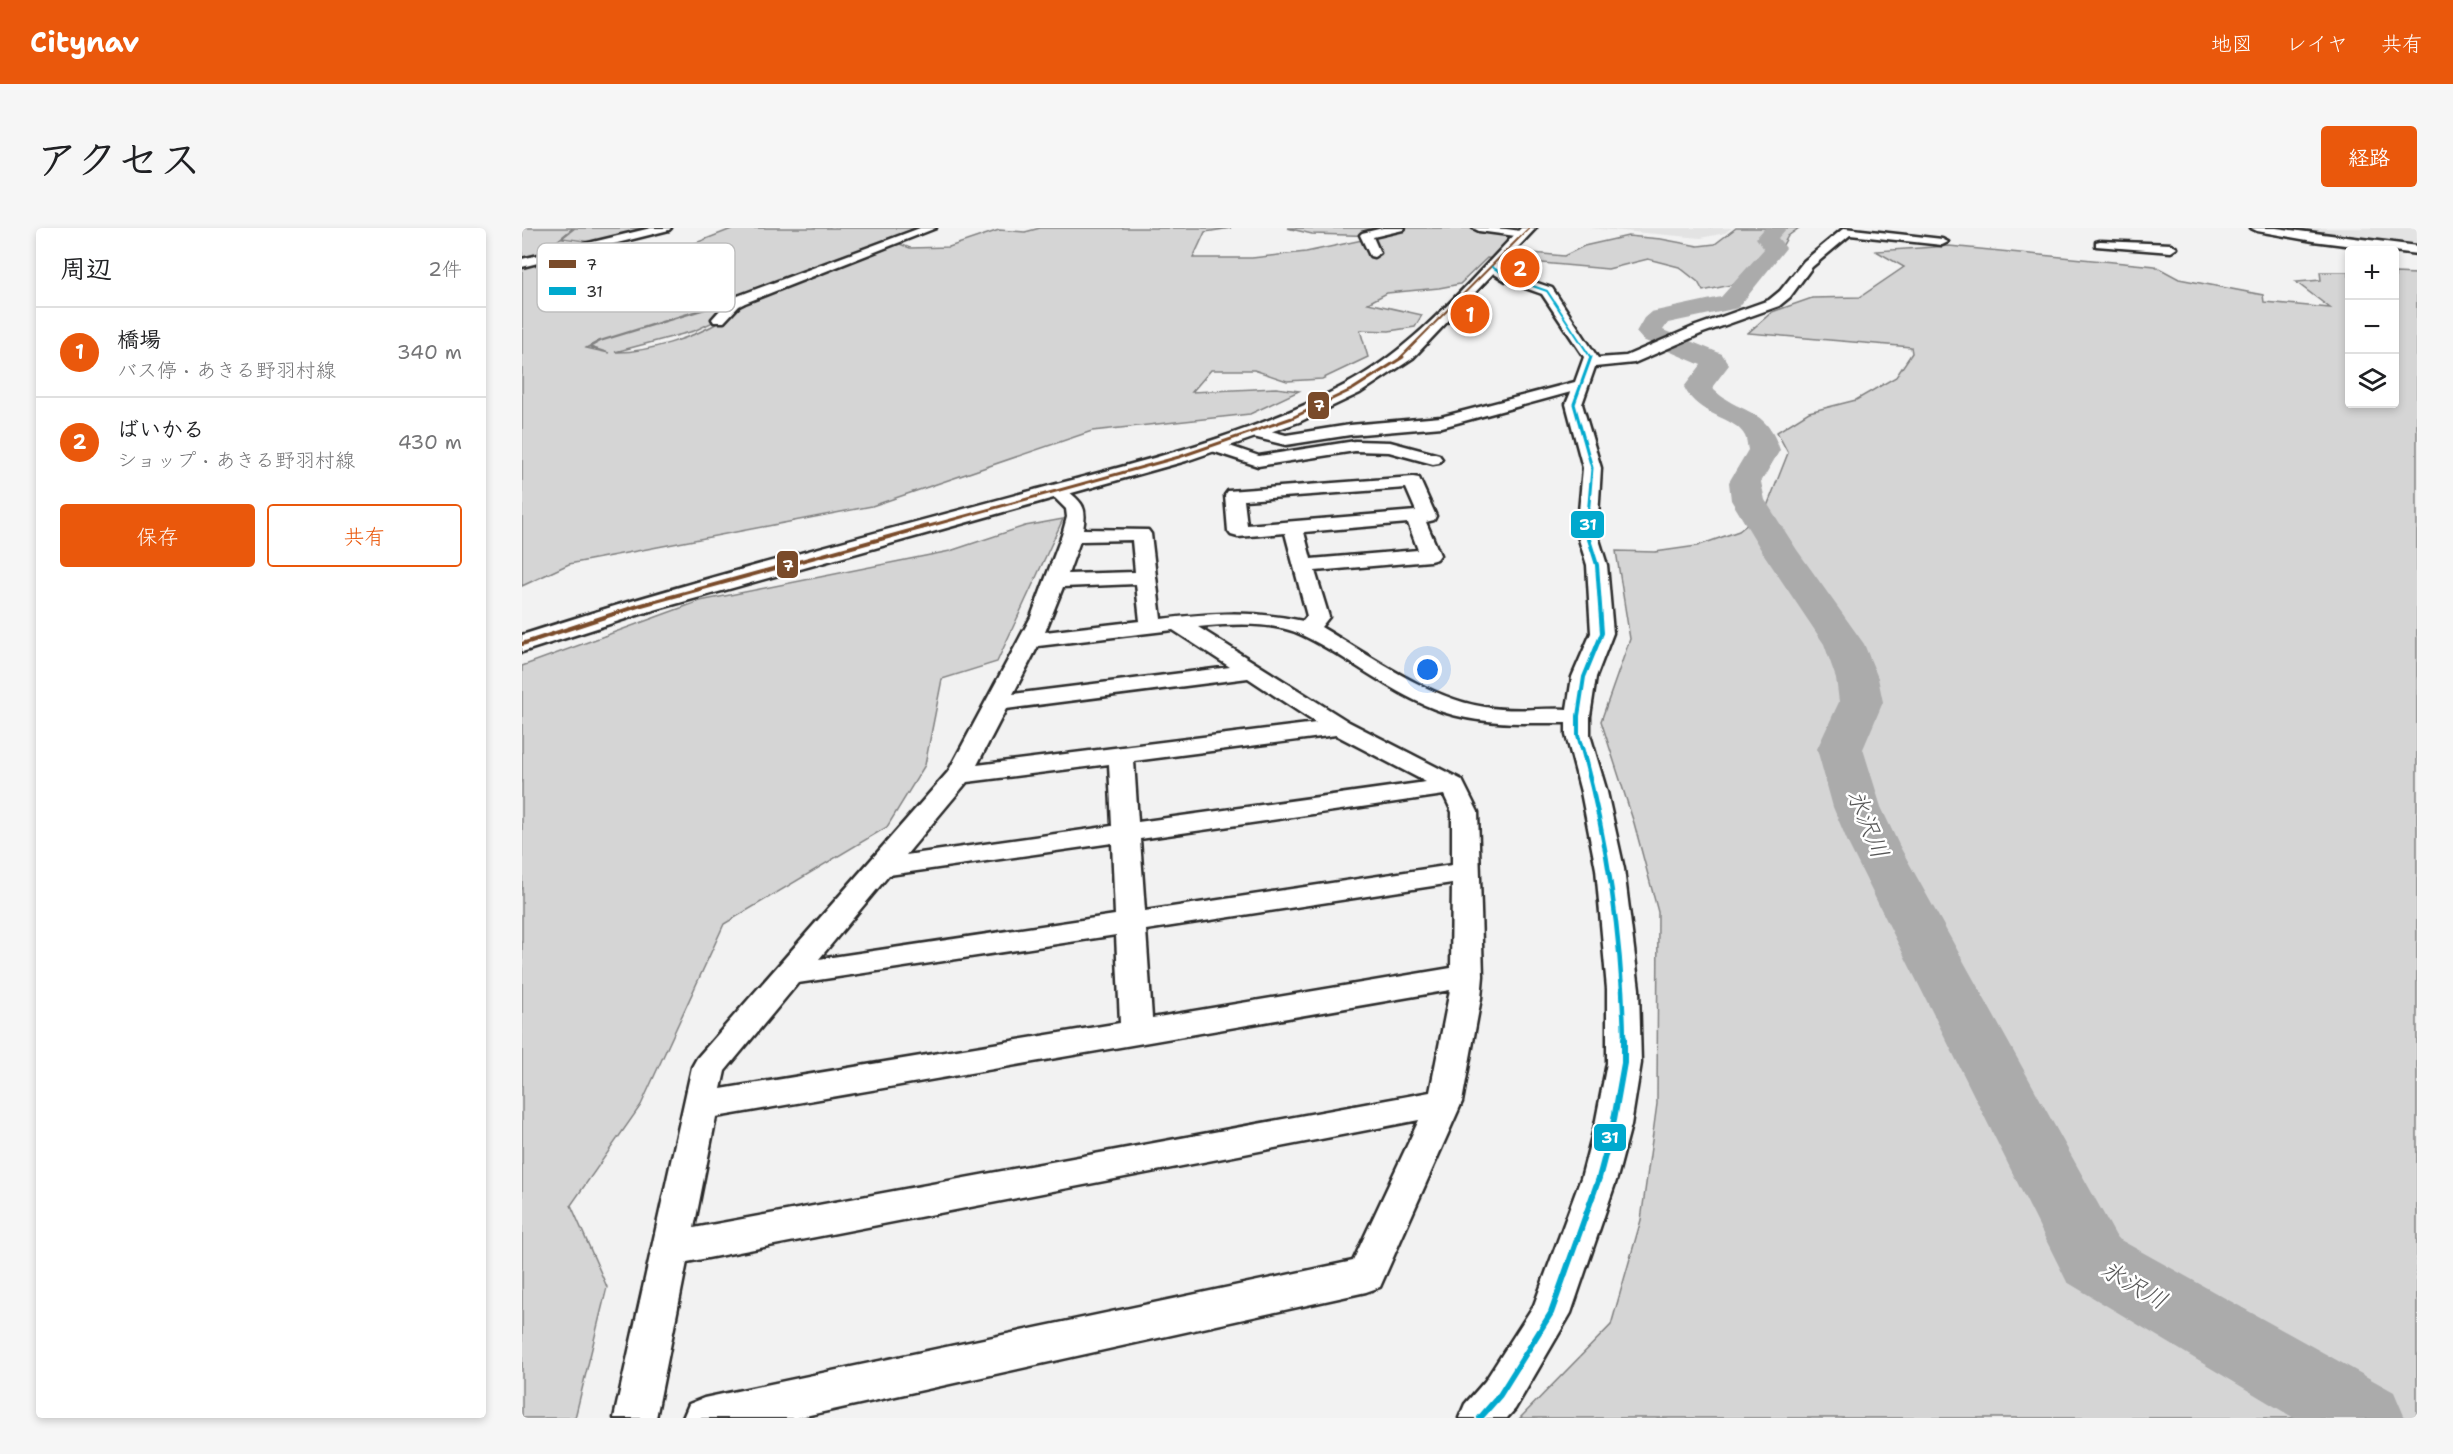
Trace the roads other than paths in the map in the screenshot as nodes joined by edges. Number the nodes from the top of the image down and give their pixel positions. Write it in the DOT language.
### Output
graph roads {
  1 [pos="665,228"];
  2 [pos="930,228"];
  3 [pos="1399,228"];
  4 [pos="1479,228"];
  5 [pos="2257,228"];
  6 [pos="1849,229"];
  7 [pos="2284,230"];
  8 [pos="1526,231"];
  9 [pos="1905,232"];
  10 [pos="1942,242"];
  11 [pos="604,243"];
  12 [pos="2098,243"];
  13 [pos="2171,248"];
  14 [pos="2417,250"];
  15 [pos="1374,253"];
  16 [pos="537,259"];
  17 [pos="522,263"];
  18 [pos="1492,267"];
  19 [pos="735,302"];
  20 [pos="726,312"];
  21 [pos="719,319"];
  22 [pos="1589,363"];
  23 [pos="1580,386"];
  24 [pos="1256,432"];
  25 [pos="1215,446"];
  26 [pos="1432,459"];
  27 [pos="1057,491"];
  28 [pos="1415,517"];
  29 [pos="1293,527"];
  30 [pos="1072,535"];
  31 [pos="1303,566"];
  32 [pos="1145,578"];
  33 [pos="1055,581"];
  34 [pos="1176,623"];
  35 [pos="1151,626"];
  36 [pos="1308,629"];
  37 [pos="1030,640"];
  38 [pos="522,644"];
  39 [pos="1252,671"];
  40 [pos="996,703"];
  41 [pos="1578,716"];
  42 [pos="1340,727"];
  43 [pos="1121,756"];
  44 [pos="959,775"];
  45 [pos="1453,786"];
  46 [pos="1124,833"];
  47 [pos="880,867"];
  48 [pos="1466,872"];
  49 [pos="1130,922"];
  50 [pos="789,974"];
  51 [pos="1467,976"];
  52 [pos="1137,1032"];
  53 [pos="1445,1102"];
  54 [pos="700,1106"];
  55 [pos="670,1250"];
  56 [pos="635,1418"];
  57 [pos="704,1418"];
  58 [pos="1478,1418"];
  1 -- 11 [label="street"];
  2 -- 19 [label="street"];
  3 -- 15 [label="street"];
  4 -- 8 [label="street"];
  5 -- 7 [label="street"];
  6 -- 9 [label="street"];
  6 -- 22 [label="street"];
  7 -- 14 [label="street"];
  8 -- 18 [label="main road"];
  9 -- 10 [label="street"];
  12 -- 13 [label="street"];
  16 -- 17 [label="street"];
  18 -- 22 [label="street"];
  18 -- 24 [label="main road"];
  20 -- 21 [label="street"];
  22 -- 23 [label="street"];
  23 -- 24 [label="street"];
  23 -- 41 [label="street"];
  24 -- 25 [label="main road"];
  25 -- 26 [label="street"];
  25 -- 27 [label="main road"];
  27 -- 30 [label="street"];
  27 -- 38 [label="main road"];
  28 -- 29 [label="street"];
  28 -- 29 [label="street"];
  28 -- 31 [label="street"];
  29 -- 31 [label="street"];
  30 -- 32 [label="street"];
  30 -- 33 [label="street"];
  31 -- 36 [label="street"];
  32 -- 33 [label="street"];
  32 -- 35 [label="street"];
  33 -- 37 [label="street"];
  34 -- 35 [label="street"];
  34 -- 36 [label="street"];
  34 -- 39 [label="street"];
  35 -- 37 [label="street"];
  36 -- 41 [label="street"];
  37 -- 40 [label="street"];
  39 -- 40 [label="street"];
  39 -- 42 [label="street"];
  40 -- 44 [label="street"];
  41 -- 58 [label="street"];
  42 -- 43 [label="street"];
  42 -- 45 [label="street"];
  43 -- 44 [label="street"];
  43 -- 46 [label="street"];
  44 -- 47 [label="street"];
  45 -- 46 [label="street"];
  45 -- 48 [label="street"];
  46 -- 47 [label="street"];
  46 -- 49 [label="street"];
  47 -- 50 [label="street"];
  48 -- 49 [label="street"];
  48 -- 51 [label="street"];
  49 -- 50 [label="street"];
  49 -- 52 [label="street"];
  50 -- 54 [label="street"];
  51 -- 52 [label="street"];
  51 -- 53 [label="street"];
  52 -- 54 [label="street"];
  53 -- 55 [label="street"];
  53 -- 57 [label="street"];
  54 -- 55 [label="street"];
  55 -- 56 [label="street"];
}
